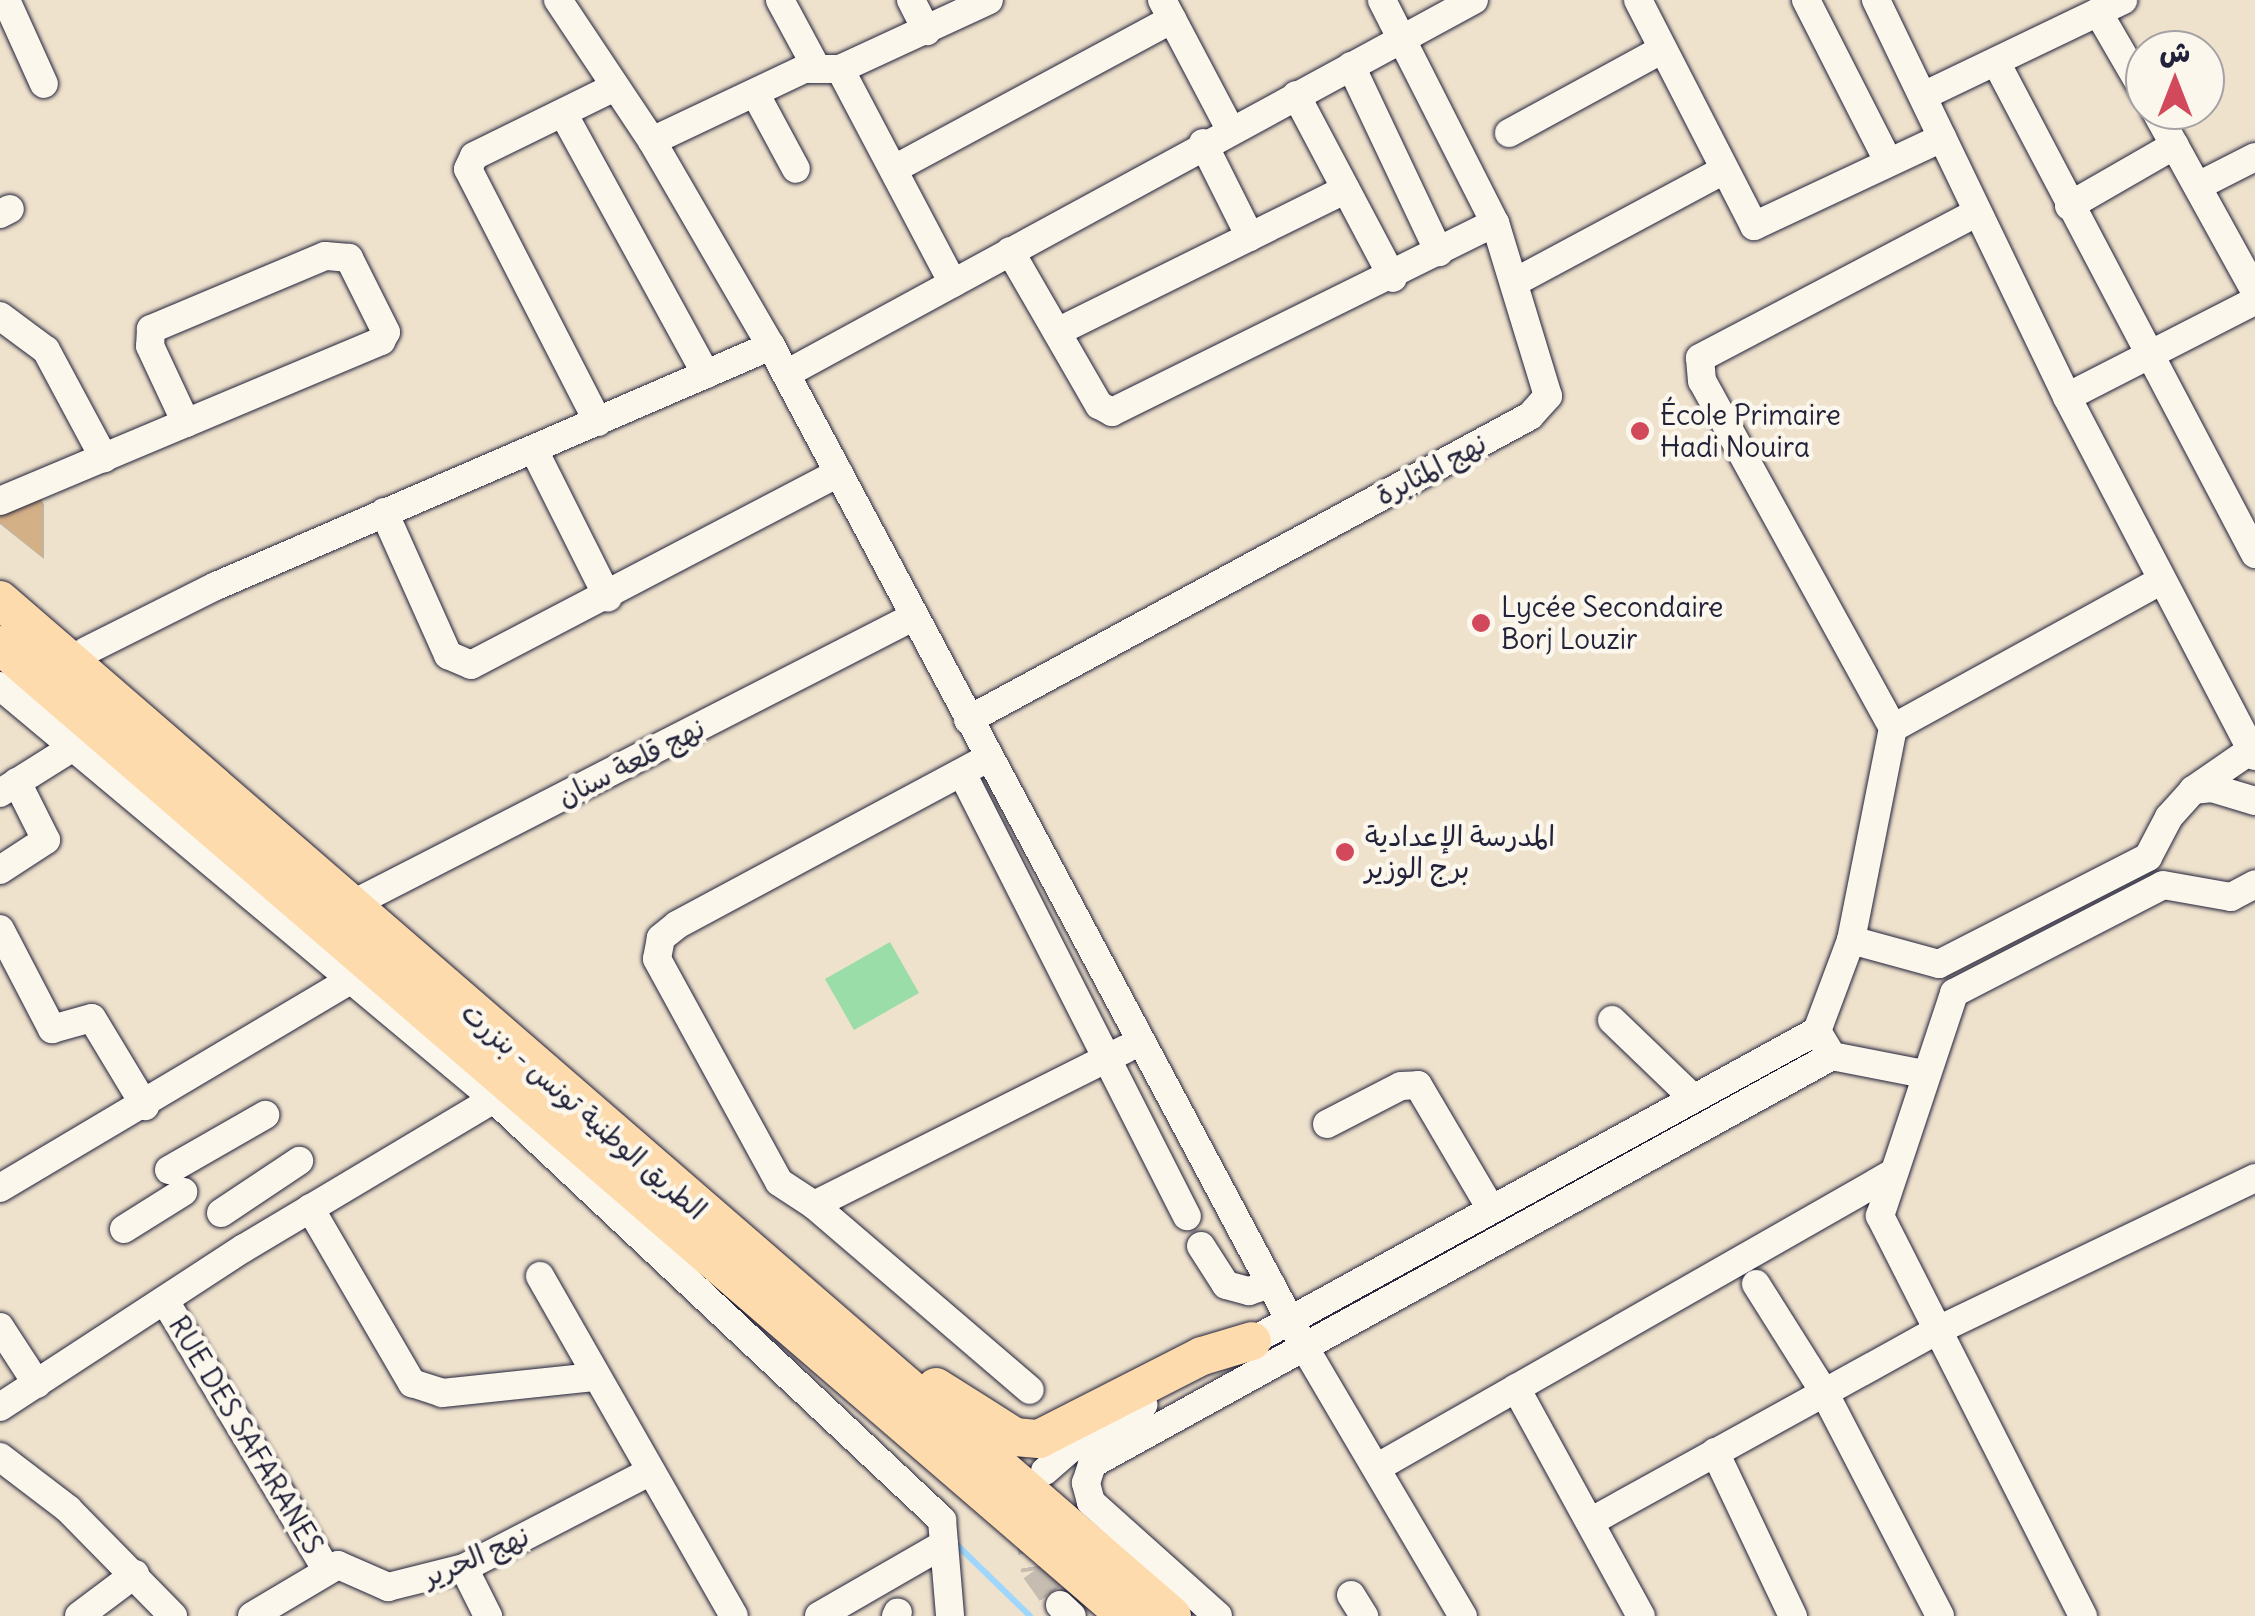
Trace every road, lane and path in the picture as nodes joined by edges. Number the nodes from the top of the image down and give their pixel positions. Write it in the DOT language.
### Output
graph roads {
  1 [pos="6,0"];
  2 [pos="558,0"];
  3 [pos="780,0"];
  4 [pos="911,0"];
  5 [pos="988,0"];
  6 [pos="1382,0"];
  7 [pos="1474,0"];
  8 [pos="1638,0"];
  9 [pos="1806,0"];
  10 [pos="1876,0"];
  11 [pos="1168,6"];
  12 [pos="2110,6"];
  13 [pos="927,31"];
  14 [pos="1404,39"];
  15 [pos="2125,44"];
  16 [pos="1663,49"];
  17 [pos="1996,62"];
  18 [pos="1351,66"];
  19 [pos="827,67"];
  20 [pos="44,84"];
  21 [pos="615,87"];
  22 [pos="755,92"];
  23 [pos="1296,94"];
  24 [pos="1924,96"];
  25 [pos="564,113"];
  26 [pos="1230,129"];
  27 [pos="2166,130"];
  28 [pos="1509,133"];
  29 [pos="1942,138"];
  30 [pos="652,141"];
  31 [pos="1203,143"];
  32 [pos="2175,146"];
  33 [pos="2255,157"];
  34 [pos="1888,162"];
  35 [pos="796,169"];
  36 [pos="894,169"];
  37 [pos="1724,170"];
  38 [pos="2198,186"];
  39 [pos="1346,189"];
  40 [pos="2069,206"];
  41 [pos="1976,213"];
  42 [pos="1494,223"];
  43 [pos="1250,237"];
  44 [pos="1010,251"];
  45 [pos="1440,252"];
  46 [pos="1393,278"];
  47 [pos="1517,280"];
  48 [pos="953,283"];
  49 [pos="2254,290"];
  50 [pos="0,316"];
  51 [pos="1057,332"];
  52 [pos="771,346"];
  53 [pos="2146,357"];
  54 [pos="706,374"];
  55 [pos="786,374"];
  56 [pos="2067,397"];
  57 [pos="598,422"];
  58 [pos="186,423"];
  59 [pos="534,450"];
  60 [pos="104,458"];
  61 [pos="839,473"];
  62 [pos="0,501"];
  63 [pos="384,512"];
  64 [pos="2255,554"];
  65 [pos="0,573"];
  66 [pos="2160,581"];
  67 [pos="608,598"];
  68 [pos="0,600"];
  69 [pos="913,617"];
  70 [pos="0,645"];
  71 [pos="86,650"];
  72 [pos="0,686"];
  73 [pos="968,720"];
  74 [pos="1893,728"];
  75 [pos="75,746"];
  76 [pos="2253,753"];
  77 [pos="988,758"];
  78 [pos="962,773"];
  79 [pos="9,788"];
  80 [pos="2193,790"];
  81 [pos="2255,801"];
  82 [pos="285,848"];
  83 [pos="2148,857"];
  84 [pos="0,870"];
  85 [pos="2163,884"];
  86 [pos="2253,891"];
  87 [pos="349,906"];
  88 [pos="0,930"];
  89 [pos="1852,940"];
  90 [pos="1939,964"];
  91 [pos="348,982"];
  92 [pos="1118,990"];
  93 [pos="1954,993"];
  94 [pos="1084,1006"];
  95 [pos="1612,1020"];
  96 [pos="1817,1031"];
  97 [pos="1146,1039"];
  98 [pos="1111,1056"];
  99 [pos="1832,1056"];
  100 [pos="1924,1074"];
  101 [pos="1693,1098"];
  102 [pos="494,1099"];
  103 [pos="146,1106"];
  104 [pos="265,1115"];
  105 [pos="1327,1124"];
  106 [pos="299,1161"];
  107 [pos="1893,1174"];
  108 [pos="2255,1178"];
  109 [pos="0,1188"];
  110 [pos="814,1205"];
  111 [pos="310,1208"];
  112 [pos="1491,1208"];
  113 [pos="222,1213"];
  114 [pos="1188,1216"];
  115 [pos="710,1222"];
  116 [pos="124,1229"];
  117 [pos="1201,1246"];
  118 [pos="540,1276"];
  119 [pos="1271,1284"];
  120 [pos="1756,1284"];
  121 [pos="166,1301"];
  122 [pos="0,1327"];
  123 [pos="1296,1331"];
  124 [pos="1936,1331"];
  125 [pos="864,1337"];
  126 [pos="1252,1341"];
  127 [pos="594,1377"];
  128 [pos="37,1384"];
  129 [pos="1516,1388"];
  130 [pos="1030,1390"];
  131 [pos="1824,1392"];
  132 [pos="0,1407"];
  133 [pos="1715,1452"];
  134 [pos="0,1457"];
  135 [pos="1378,1466"];
  136 [pos="649,1472"];
  137 [pos="1045,1472"];
  138 [pos="1590,1522"];
  139 [pos="945,1543"];
  140 [pos="464,1568"];
  141 [pos="326,1569"];
  142 [pos="135,1574"];
  143 [pos="79,1616"];
  144 [pos="173,1616"];
  145 [pos="252,1616"];
  146 [pos="488,1616"];
  147 [pos="734,1616"];
  148 [pos="819,1616"];
  149 [pos="950,1616"];
  150 [pos="1126,1616"];
  151 [pos="1172,1616"];
  152 [pos="1191,1616"];
  153 [pos="1218,1616"];
  154 [pos="1463,1616"];
  155 [pos="1640,1616"];
  156 [pos="1793,1616"];
  157 [pos="1940,1616"];
  158 [pos="2083,1616"];
  1 -- 20 [label="street"];
  2 -- 21 [label="street"];
  3 -- 19 [label="street"];
  4 -- 13 [label="street"];
  5 -- 13 [label="street"];
  6 -- 14 [label="street, نهج المثابرة"];
  7 -- 14 [label="street"];
  8 -- 16 [label="street"];
  9 -- 34 [label="street"];
  10 -- 24 [label="street"];
  11 -- 26 [label="street"];
  11 -- 36 [label="street"];
  12 -- 15 [label="street"];
  12 -- 17 [label="street"];
  13 -- 19 [label="street"];
  14 -- 18 [label="street"];
  14 -- 42 [label="street, نهج المثابرة"];
  16 -- 28 [label="street"];
  16 -- 37 [label="street"];
  17 -- 24 [label="street"];
  17 -- 40 [label="street"];
  18 -- 23 [label="street"];
  18 -- 45 [label="street"];
  19 -- 22 [label="street"];
  19 -- 36 [label="street"];
  21 -- 25 [label="street"];
  21 -- 30 [label="street"];
  22 -- 30 [label="street"];
  22 -- 35 [label="street"];
  23 -- 26 [label="street"];
  23 -- 39 [label="street"];
  24 -- 29 [label="street"];
  25 -- 54 [label="street"];
  25 -- 57 [label="street"];
  26 -- 31 [label="street"];
  27 -- 32 [label="street"];
  29 -- 34 [label="street"];
  29 -- 41 [label="street"];
  30 -- 52 [label="street"];
  31 -- 43 [label="street"];
  31 -- 44 [label="street"];
  32 -- 38 [label="street"];
  32 -- 40 [label="street"];
  33 -- 38 [label="street"];
  34 -- 37 [label="street"];
  36 -- 48 [label="street"];
  37 -- 47 [label="street"];
  38 -- 49 [label="street"];
  39 -- 43 [label="street"];
  39 -- 46 [label="street"];
  40 -- 53 [label="street"];
  41 -- 56 [label="street"];
  41 -- 74 [label="street"];
  42 -- 45 [label="street"];
  42 -- 47 [label="street, نهج المثابرة"];
  43 -- 51 [label="street"];
  44 -- 48 [label="street"];
  44 -- 51 [label="street"];
  45 -- 46 [label="street"];
  46 -- 51 [label="street"];
  47 -- 73 [label="street, نهج المثابرة"];
  48 -- 55 [label="street"];
  49 -- 53 [label="street"];
  50 -- 60 [label="street"];
  52 -- 54 [label="street"];
  52 -- 55 [label="street"];
  53 -- 56 [label="street"];
  53 -- 64 [label="street"];
  54 -- 57 [label="street"];
  55 -- 61 [label="street"];
  56 -- 66 [label="street"];
  57 -- 59 [label="street"];
  58 -- 58 [label="street"];
  58 -- 60 [label="street"];
  59 -- 63 [label="street"];
  59 -- 67 [label="street"];
  60 -- 62 [label="street"];
  61 -- 67 [label="street"];
  61 -- 69 [label="street"];
  63 -- 67 [label="street"];
  63 -- 71 [label="street"];
  65 -- 71 [label="highway"];
  66 -- 74 [label="street"];
  66 -- 76 [label="street"];
  68 -- 82 [label="highway, الطريق الوطنية تونس - بنزرت"];
  69 -- 73 [label="street"];
  69 -- 87 [label="street, نهج قلعة سنان"];
  70 -- 150 [label="highway, الطريق الوطنية تونس - بنزرت"];
  71 -- 82 [label="highway"];
  72 -- 75 [label="street"];
  73 -- 77 [label="street"];
  74 -- 89 [label="street"];
  75 -- 79 [label="street"];
  75 -- 91 [label="street"];
  76 -- 80 [label="street"];
  77 -- 78 [label="street"];
  77 -- 92 [label="street"];
  78 -- 94 [label="street"];
  78 -- 110 [label="street"];
  79 -- 84 [label="street"];
  80 -- 81 [label="street"];
  80 -- 83 [label="street"];
  82 -- 87 [label="highway, الطريق الوطنية تونس - بنزرت"];
  83 -- 85 [label="street"];
  83 -- 90 [label="street"];
  85 -- 86 [label="street"];
  85 -- 93 [label="street"];
  87 -- 115 [label="highway, الطريق الوطنية تونس - بنزرت"];
  88 -- 103 [label="street"];
  89 -- 90 [label="street"];
  89 -- 96 [label="street"];
  90 -- 93 [label="street"];
  91 -- 102 [label="street"];
  91 -- 103 [label="street"];
  92 -- 94 [label="street"];
  92 -- 97 [label="street"];
  93 -- 100 [label="street"];
  94 -- 98 [label="street"];
  95 -- 101 [label="street"];
  96 -- 99 [label="street"];
  96 -- 101 [label="street"];
  97 -- 98 [label="street"];
  97 -- 119 [label="street"];
  98 -- 110 [label="street"];
  98 -- 114 [label="street"];
  99 -- 100 [label="street"];
  99 -- 123 [label="street"];
  100 -- 107 [label="street"];
  101 -- 112 [label="street"];
  102 -- 111 [label="street"];
  102 -- 139 [label="street"];
  103 -- 109 [label="street"];
  104 -- 116 [label="street"];
  105 -- 112 [label="street"];
  106 -- 113 [label="street"];
  107 -- 124 [label="street"];
  107 -- 129 [label="street"];
  108 -- 124 [label="street"];
  110 -- 130 [label="street"];
  111 -- 121 [label="street"];
  111 -- 127 [label="street"];
  112 -- 123 [label="street"];
  115 -- 125 [label="highway"];
  115 -- 151 [label="highway, الطريق الوطنية تونس - بنزرت"];
  117 -- 119 [label="street"];
  118 -- 127 [label="street"];
  119 -- 123 [label="street"];
  120 -- 131 [label="street"];
  121 -- 128 [label="street"];
  121 -- 141 [label="street, RUE DES SAFARANES"];
  122 -- 128 [label="street"];
  123 -- 126 [label="street"];
  123 -- 135 [label="street"];
  123 -- 153 [label="street"];
  124 -- 131 [label="street"];
  124 -- 158 [label="street"];
  125 -- 126 [label="highway"];
  125 -- 152 [label="highway"];
  126 -- 137 [label="street"];
  127 -- 136 [label="street"];
  128 -- 132 [label="street"];
  129 -- 135 [label="street"];
  129 -- 138 [label="street"];
  131 -- 133 [label="street"];
  131 -- 157 [label="street"];
  133 -- 138 [label="street"];
  133 -- 156 [label="street"];
  134 -- 142 [label="street"];
  135 -- 154 [label="street"];
  136 -- 140 [label="street, نهج الحرير"];
  136 -- 147 [label="street"];
  138 -- 155 [label="street"];
  139 -- 148 [label="street"];
  139 -- 149 [label="street"];
  140 -- 141 [label="street, نهج الحرير"];
  140 -- 146 [label="street"];
  141 -- 145 [label="street"];
  142 -- 143 [label="street"];
  142 -- 144 [label="street"];
}
